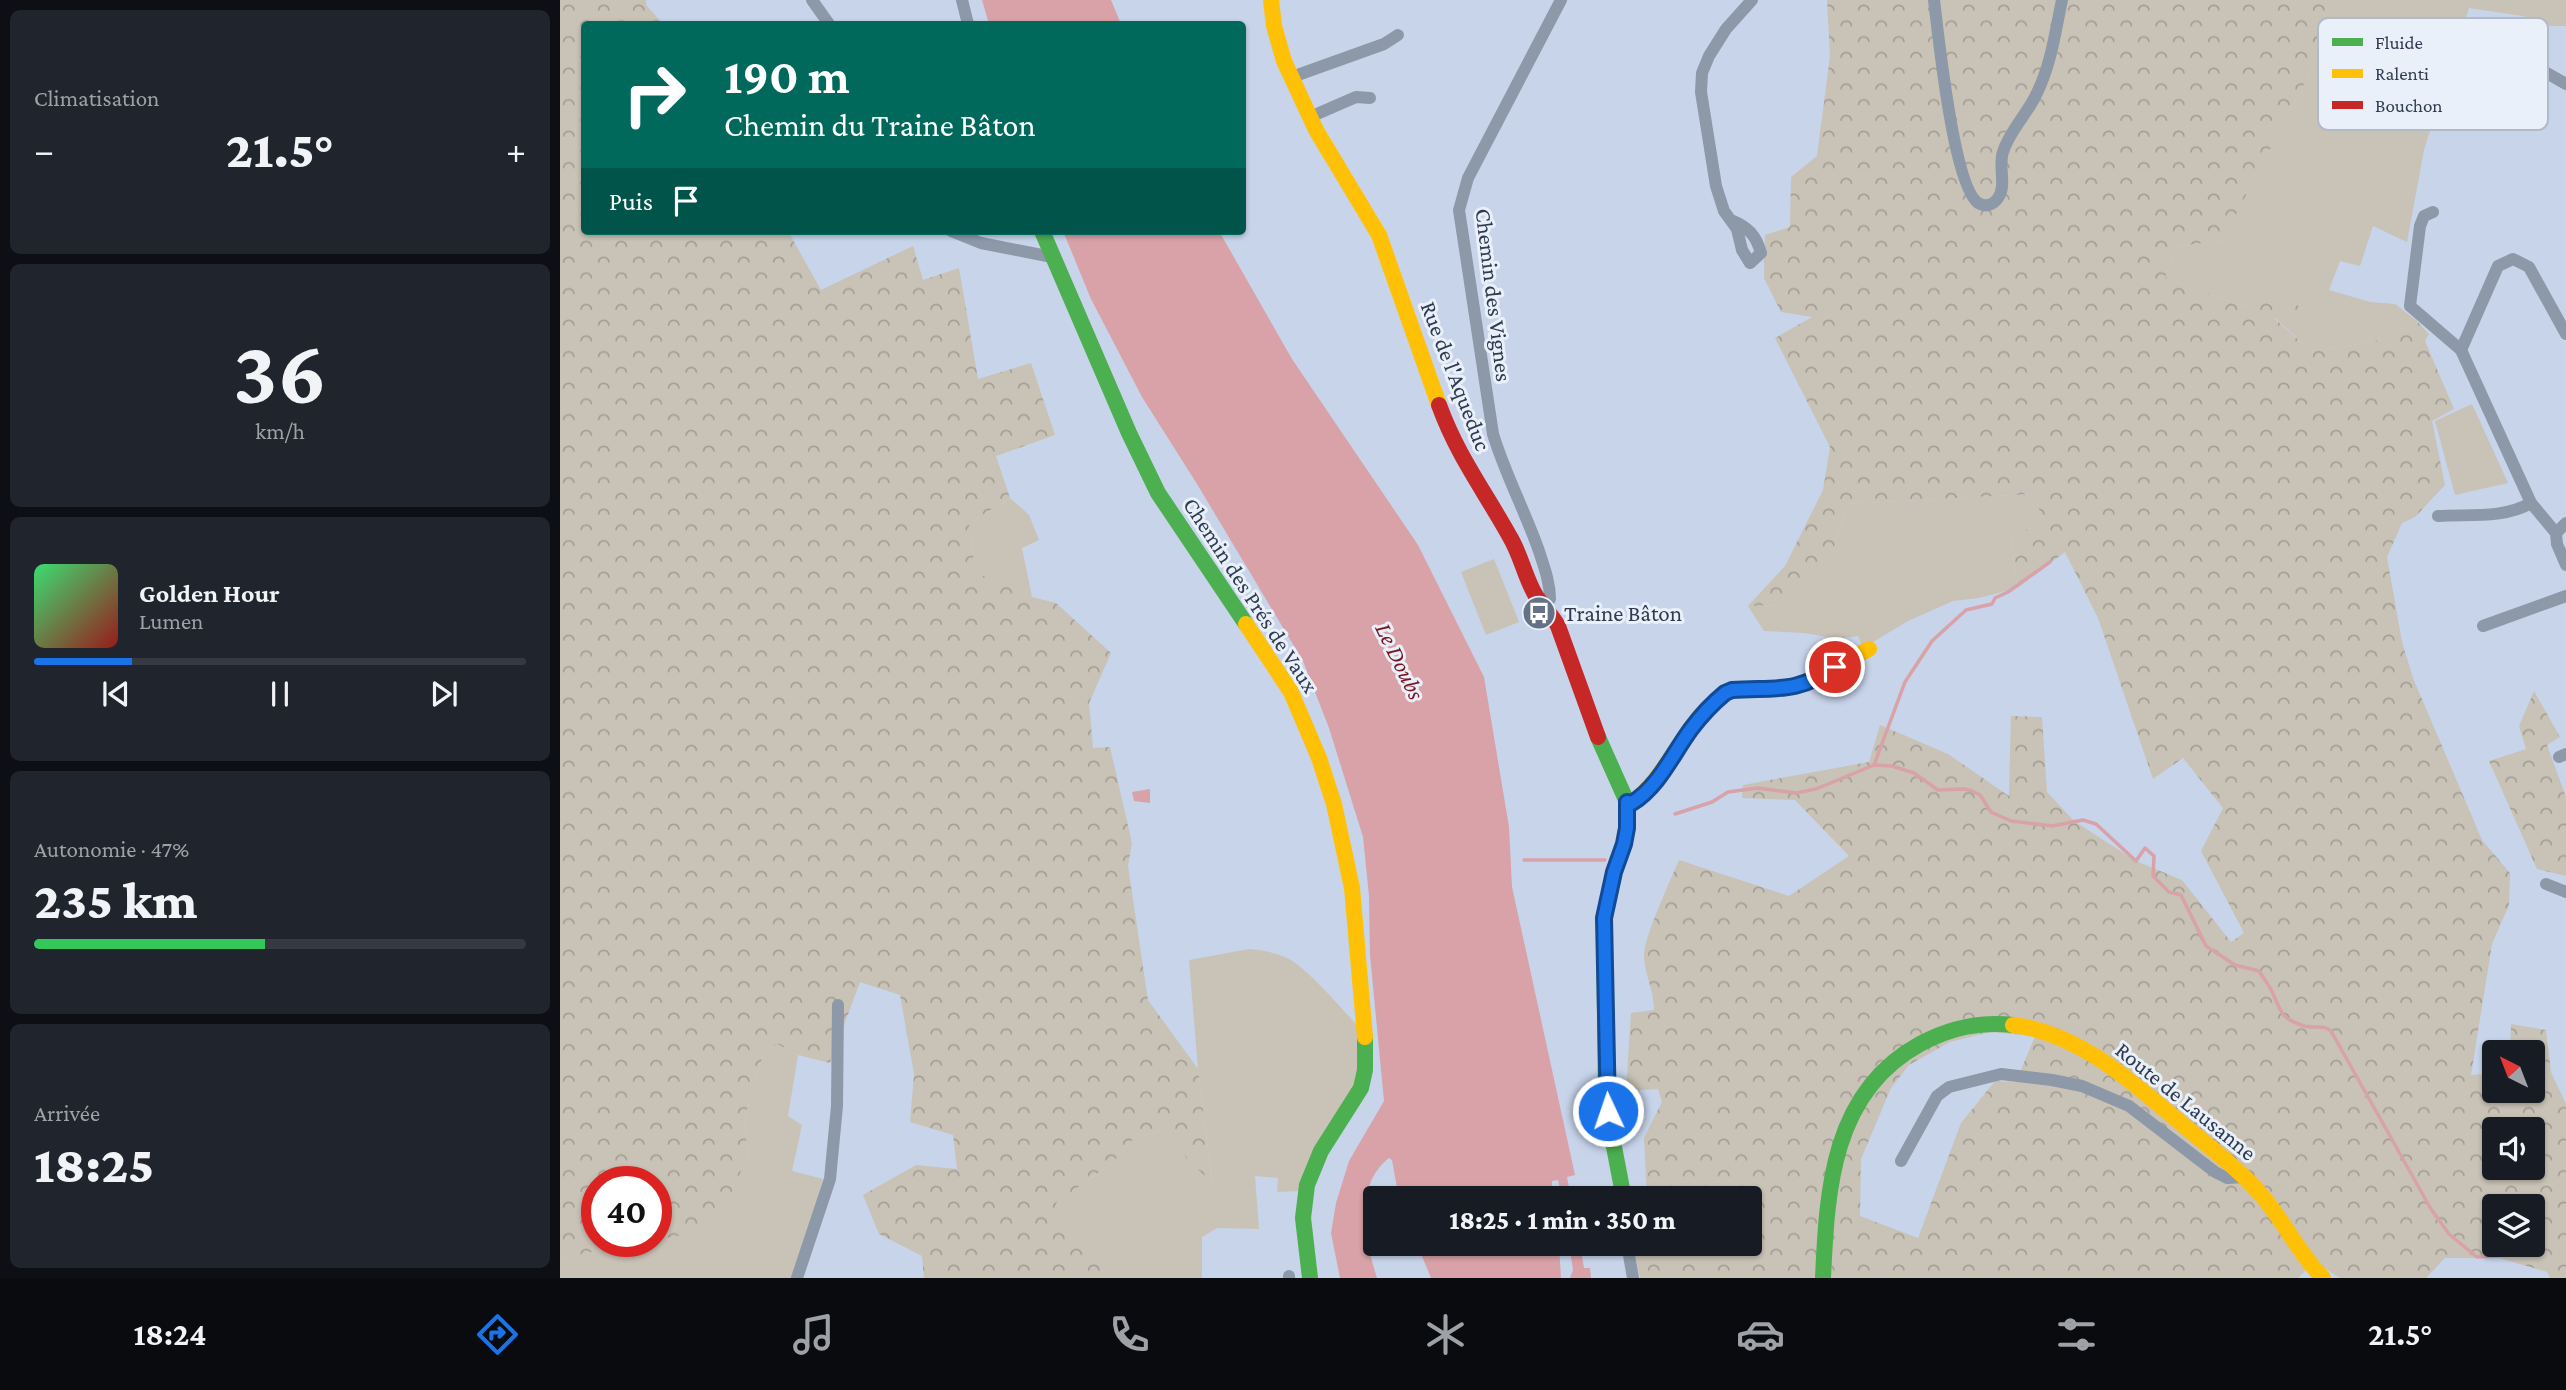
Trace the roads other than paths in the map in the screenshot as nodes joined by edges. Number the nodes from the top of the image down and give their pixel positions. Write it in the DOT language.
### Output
graph roads {
  1 [pos="812,0"];
  2 [pos="962,0"];
  3 [pos="1271,0"];
  4 [pos="1561,0"];
  5 [pos="1752,0"];
  6 [pos="1934,0"];
  7 [pos="2062,0"];
  8 [pos="827,21"];
  9 [pos="967,21"];
  10 [pos="1398,35"];
  11 [pos="2548,74"];
  12 [pos="1292,77"];
  13 [pos="2566,84"];
  14 [pos="1370,98"];
  15 [pos="1310,117"];
  16 [pos="2433,212"];
  17 [pos="1731,220"];
  18 [pos="961,235"];
  19 [pos="1044,235"];
  20 [pos="1052,257"];
  21 [pos="2566,334"];
  22 [pos="2461,350"];
  23 [pos="2531,503"];
  24 [pos="2438,516"];
  25 [pos="2566,523"];
  26 [pos="2556,533"];
  27 [pos="2566,565"];
  28 [pos="2566,596"];
  29 [pos="1543,604"];
  30 [pos="2483,626"];
  31 [pos="1869,649"];
  32 [pos="1627,802"];
  33 [pos="2546,884"];
  34 [pos="2566,892"];
  35 [pos="838,1005"];
  36 [pos="1901,1161"];
  37 [pos="2244,1177"];
  38 [pos="1622,1186"];
  39 [pos="1629,1256"];
  40 [pos="797,1278"];
  41 [pos="1310,1278"];
  42 [pos="1633,1278"];
  43 [pos="1823,1278"];
  44 [pos="2323,1278"];
  1 -- 8 [label="street"];
  2 -- 9 [label="street"];
  3 -- 12 [label="street, Rue de l'Aqueduc"];
  4 -- 29 [label="street, Chemin des Vignes"];
  5 -- 17 [label="street"];
  6 -- 7 [label="street"];
  10 -- 12 [label="street"];
  11 -- 13 [label="street"];
  12 -- 15 [label="street, Rue de l'Aqueduc"];
  14 -- 15 [label="street"];
  15 -- 29 [label="street, Rue de l'Aqueduc"];
  16 -- 22 [label="street"];
  18 -- 20 [label="street"];
  19 -- 20 [label="street, Chemin des Prés de Vaux"];
  20 -- 41 [label="street, Chemin des Prés de Vaux"];
  21 -- 22 [label="street"];
  22 -- 23 [label="street"];
  23 -- 24 [label="street"];
  23 -- 26 [label="street"];
  25 -- 26 [label="street"];
  26 -- 27 [label="street"];
  28 -- 30 [label="street"];
  29 -- 32 [label="street, Rue de l'Aqueduc"];
  31 -- 32 [label="street"];
  32 -- 38 [label="street"];
  33 -- 34 [label="street"];
  35 -- 40 [label="street"];
  36 -- 37 [label="street"];
  37 -- 43 [label="street, Route de Lausanne"];
  37 -- 44 [label="street, Route de Lausanne"];
  39 -- 42 [label="street"];
}
